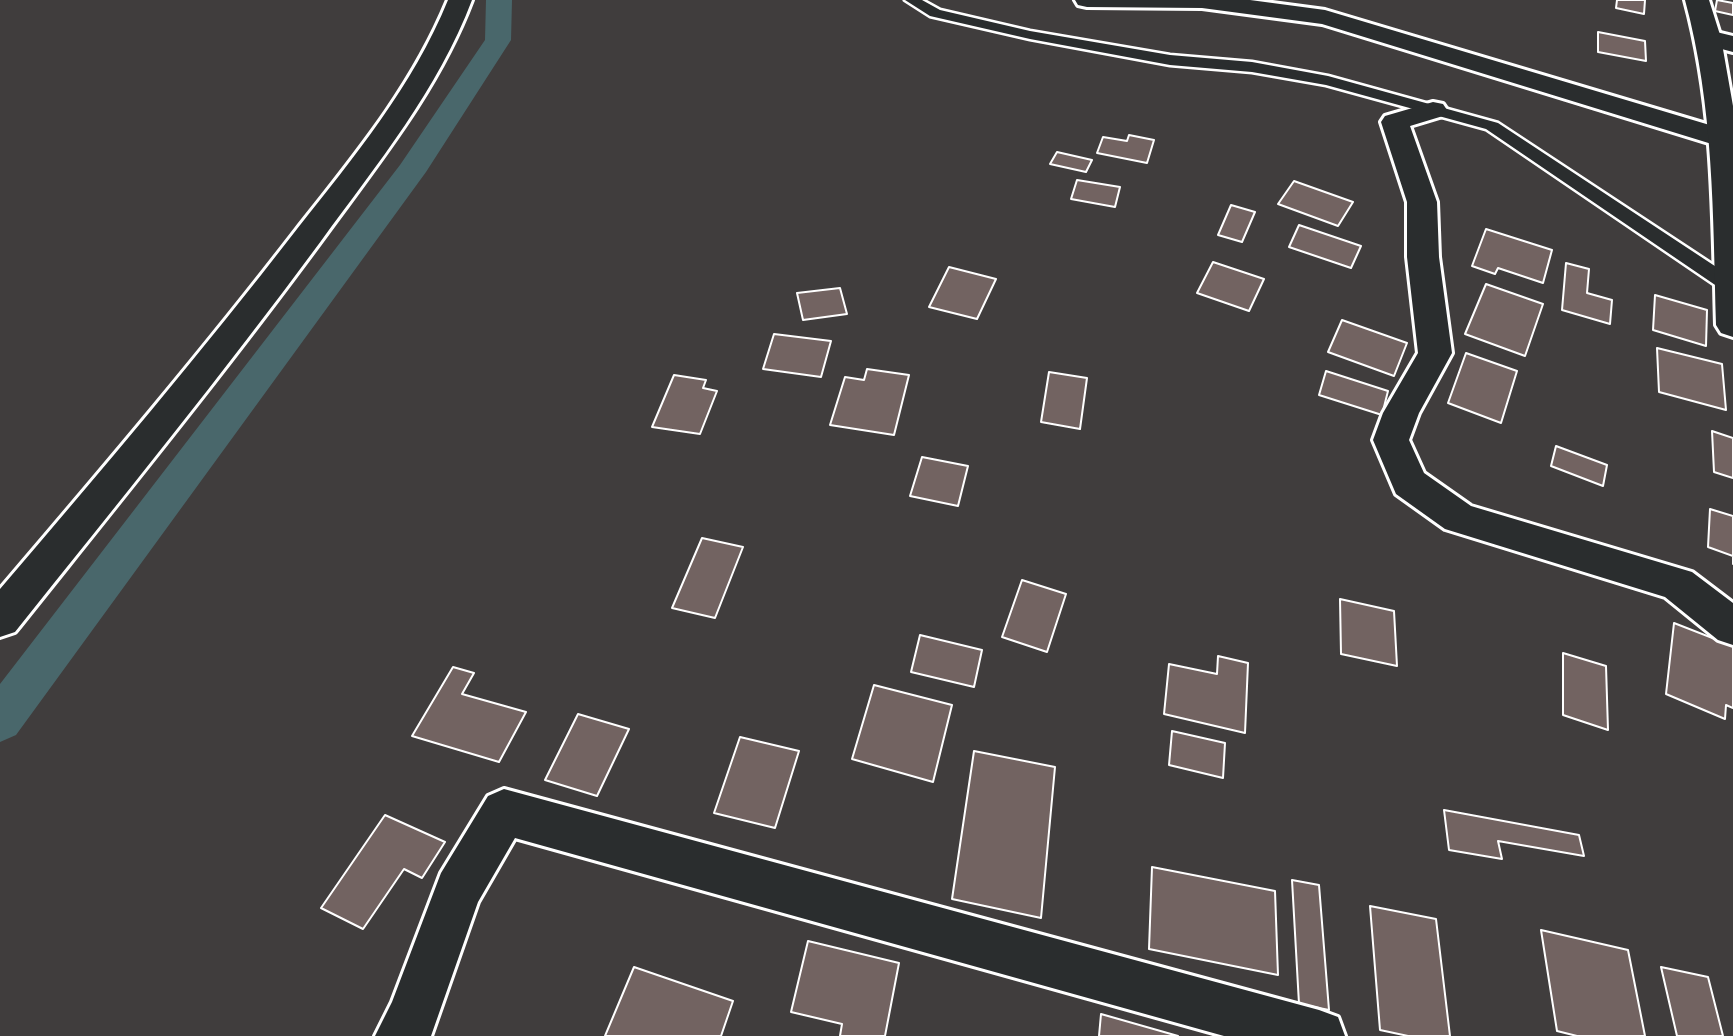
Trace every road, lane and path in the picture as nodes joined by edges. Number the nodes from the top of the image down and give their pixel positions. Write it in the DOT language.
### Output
graph roads {
  1 [pos="460,0"];
  2 [pos="912,0"];
  3 [pos="1087,0"];
  4 [pos="1697,0"];
  5 [pos="1721,41"];
  6 [pos="1433,110"];
  7 [pos="1724,139"];
  8 [pos="1730,189"];
  9 [pos="1731,286"];
  10 [pos="1733,325"];
  11 [pos="0,619"];
  12 [pos="1733,626"];
  13 [pos="401,1036"];
  14 [pos="1319,1036"];
  1 -- 11 [label="street"];
  2 -- 6 [label="lane"];
  3 -- 7 [label="street"];
  4 -- 5 [label="street"];
  5 -- 7 [label="street"];
  6 -- 9 [label="lane"];
  6 -- 12 [label="street"];
  7 -- 8 [label="street"];
  8 -- 9 [label="street"];
  9 -- 10 [label="street"];
  13 -- 14 [label="street"];
}
